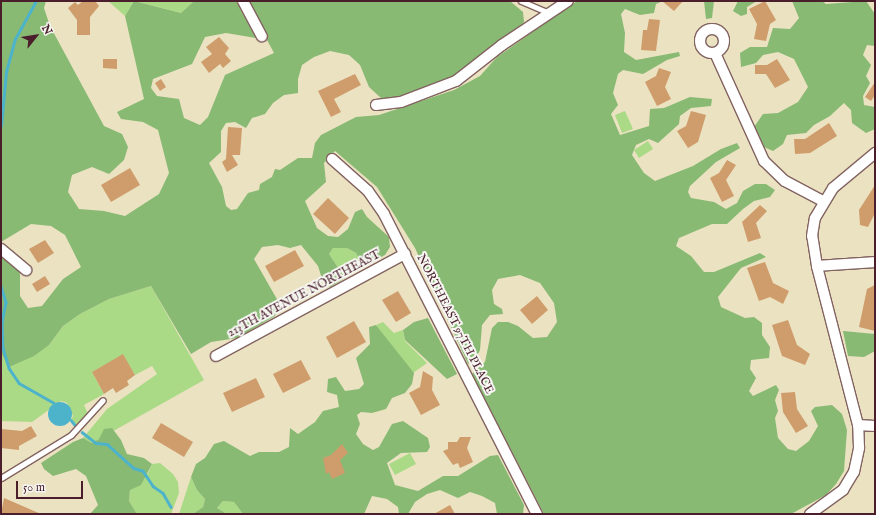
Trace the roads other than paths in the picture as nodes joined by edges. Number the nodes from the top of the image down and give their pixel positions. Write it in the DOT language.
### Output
graph roads {
  1 [pos="243,1"];
  2 [pos="521,1"];
  3 [pos="568,1"];
  4 [pos="550,13"];
  5 [pos="262,36"];
  6 [pos="715,53"];
  7 [pos="376,105"];
  8 [pos="875,153"];
  9 [pos="332,159"];
  10 [pos="823,201"];
  11 [pos="1,249"];
  12 [pos="405,254"];
  13 [pos="875,262"];
  14 [pos="817,266"];
  15 [pos="26,270"];
  16 [pos="216,356"];
  17 [pos="103,400"];
  18 [pos="858,425"];
  19 [pos="875,426"];
  20 [pos="1,478"];
  21 [pos="537,514"];
  22 [pos="810,514"];
  1 -- 5 [label="street"];
  2 -- 4 [label="lane"];
  3 -- 4 [label="street"];
  4 -- 7 [label="street"];
  6 -- 10 [label="street"];
  8 -- 10 [label="street"];
  9 -- 12 [label="street, NORTHEAST 97TH PLACE"];
  10 -- 14 [label="street"];
  11 -- 15 [label="street"];
  12 -- 16 [label="street, 213TH AVENUE NORTHEAST"];
  12 -- 21 [label="street, NORTHEAST 97TH PLACE"];
  13 -- 14 [label="street"];
  14 -- 18 [label="street"];
  17 -- 20 [label="lane"];
  18 -- 19 [label="street"];
  18 -- 22 [label="street"];
}
